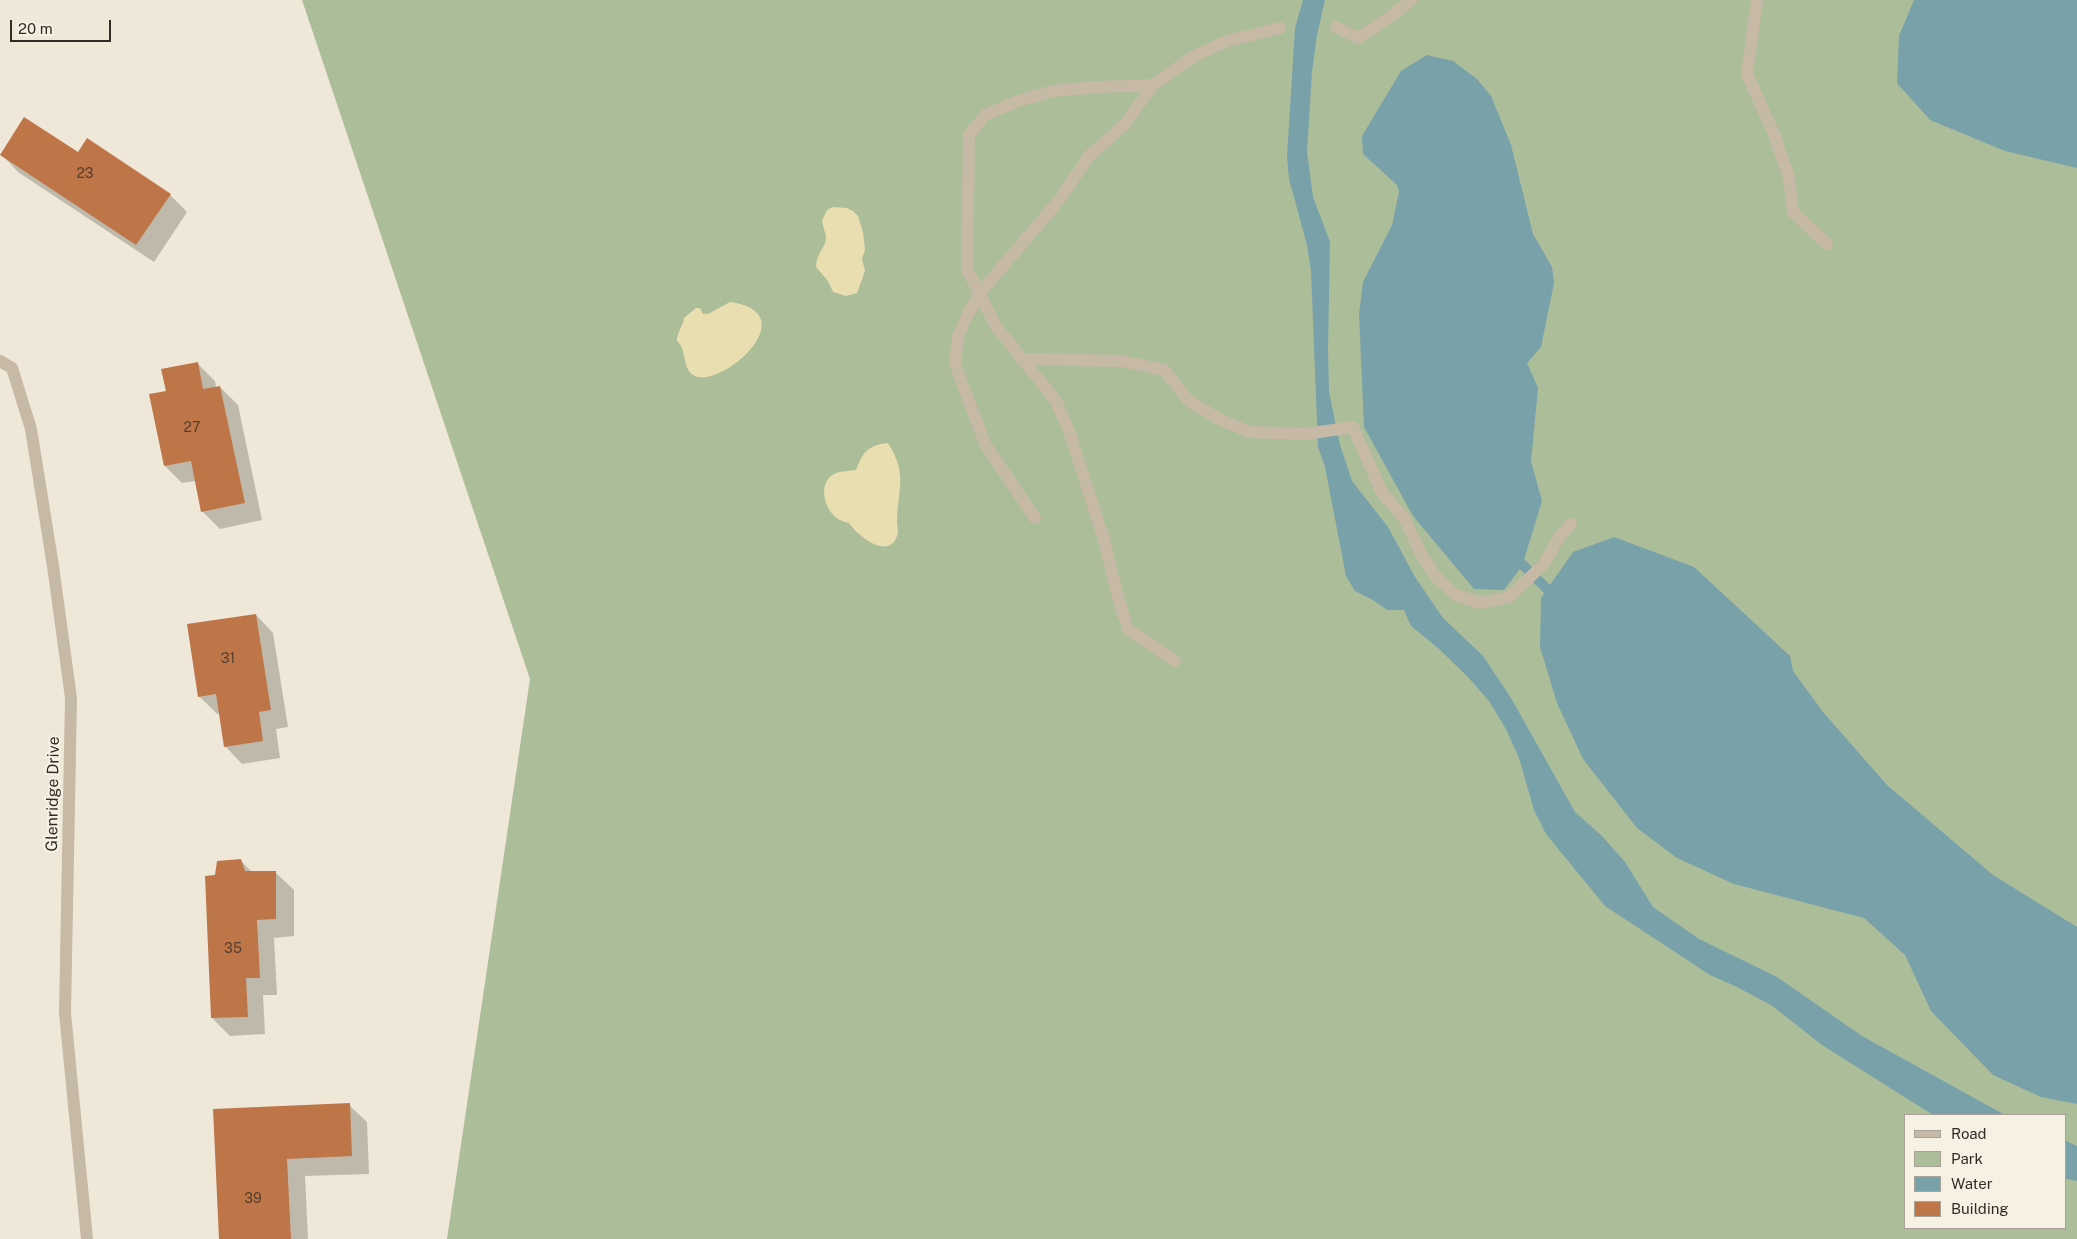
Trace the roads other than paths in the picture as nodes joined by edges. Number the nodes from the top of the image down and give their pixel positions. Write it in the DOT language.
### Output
graph roads {
  1 [pos="1411,0"];
  2 [pos="1757,0"];
  3 [pos="1336,27"];
  4 [pos="1280,28"];
  5 [pos="1152,85"];
  6 [pos="1827,244"];
  7 [pos="978,294"];
  8 [pos="1021,359"];
  9 [pos="0,361"];
  10 [pos="1035,518"];
  11 [pos="1571,524"];
  12 [pos="1174,661"];
  13 [pos="87,1239"];
  1 -- 3 [label="street"];
  2 -- 6 [label="street"];
  4 -- 5 [label="street"];
  5 -- 7 [label="street"];
  5 -- 7 [label="street"];
  7 -- 8 [label="street"];
  7 -- 10 [label="street"];
  8 -- 11 [label="street"];
  8 -- 12 [label="street"];
  9 -- 13 [label="street, Glenridge Drive"];
}
